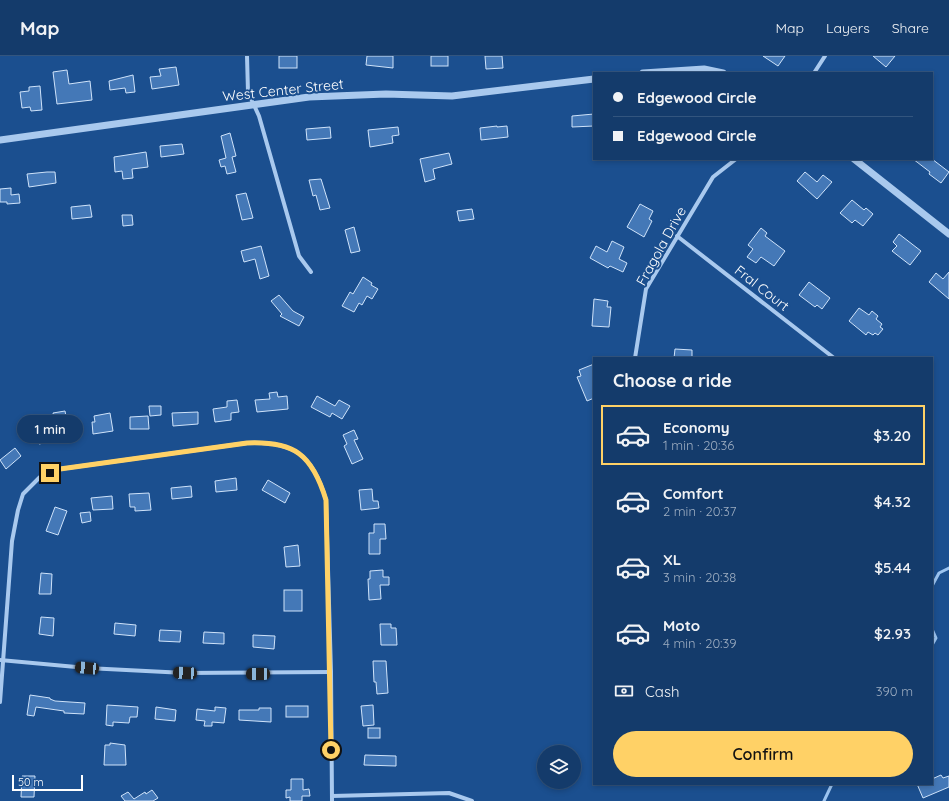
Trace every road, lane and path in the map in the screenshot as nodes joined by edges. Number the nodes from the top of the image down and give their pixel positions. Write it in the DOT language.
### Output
graph roads {
  1 [pos="247,56"];
  2 [pos="825,56"];
  3 [pos="658,72"];
  4 [pos="718,72"];
  5 [pos="815,72"];
  6 [pos="593,79"];
  7 [pos="254,105"];
  8 [pos="0,140"];
  9 [pos="735,160"];
  10 [pos="855,160"];
  11 [pos="949,234"];
  12 [pos="677,236"];
  13 [pos="311,272"];
  14 [pos="635,357"];
  15 [pos="833,357"];
  16 [pos="2,660"];
  17 [pos="331,672"];
  18 [pos="0,702"];
  19 [pos="332,799"];
  20 [pos="472,801"];
  1 -- 7 [label="street"];
  2 -- 5 [label="street"];
  3 -- 4 [label="street"];
  6 -- 7 [label="street, West Center Street"];
  7 -- 8 [label="street, West Center Street"];
  7 -- 13 [label="street"];
  9 -- 12 [label="street, Fragola Drive"];
  10 -- 11 [label="street"];
  12 -- 14 [label="street, Fragola Drive"];
  12 -- 15 [label="street, Fral Court"];
  16 -- 17 [label="street"];
  16 -- 17 [label="street"];
  16 -- 18 [label="street"];
  17 -- 19 [label="street"];
  19 -- 20 [label="street"];
}
